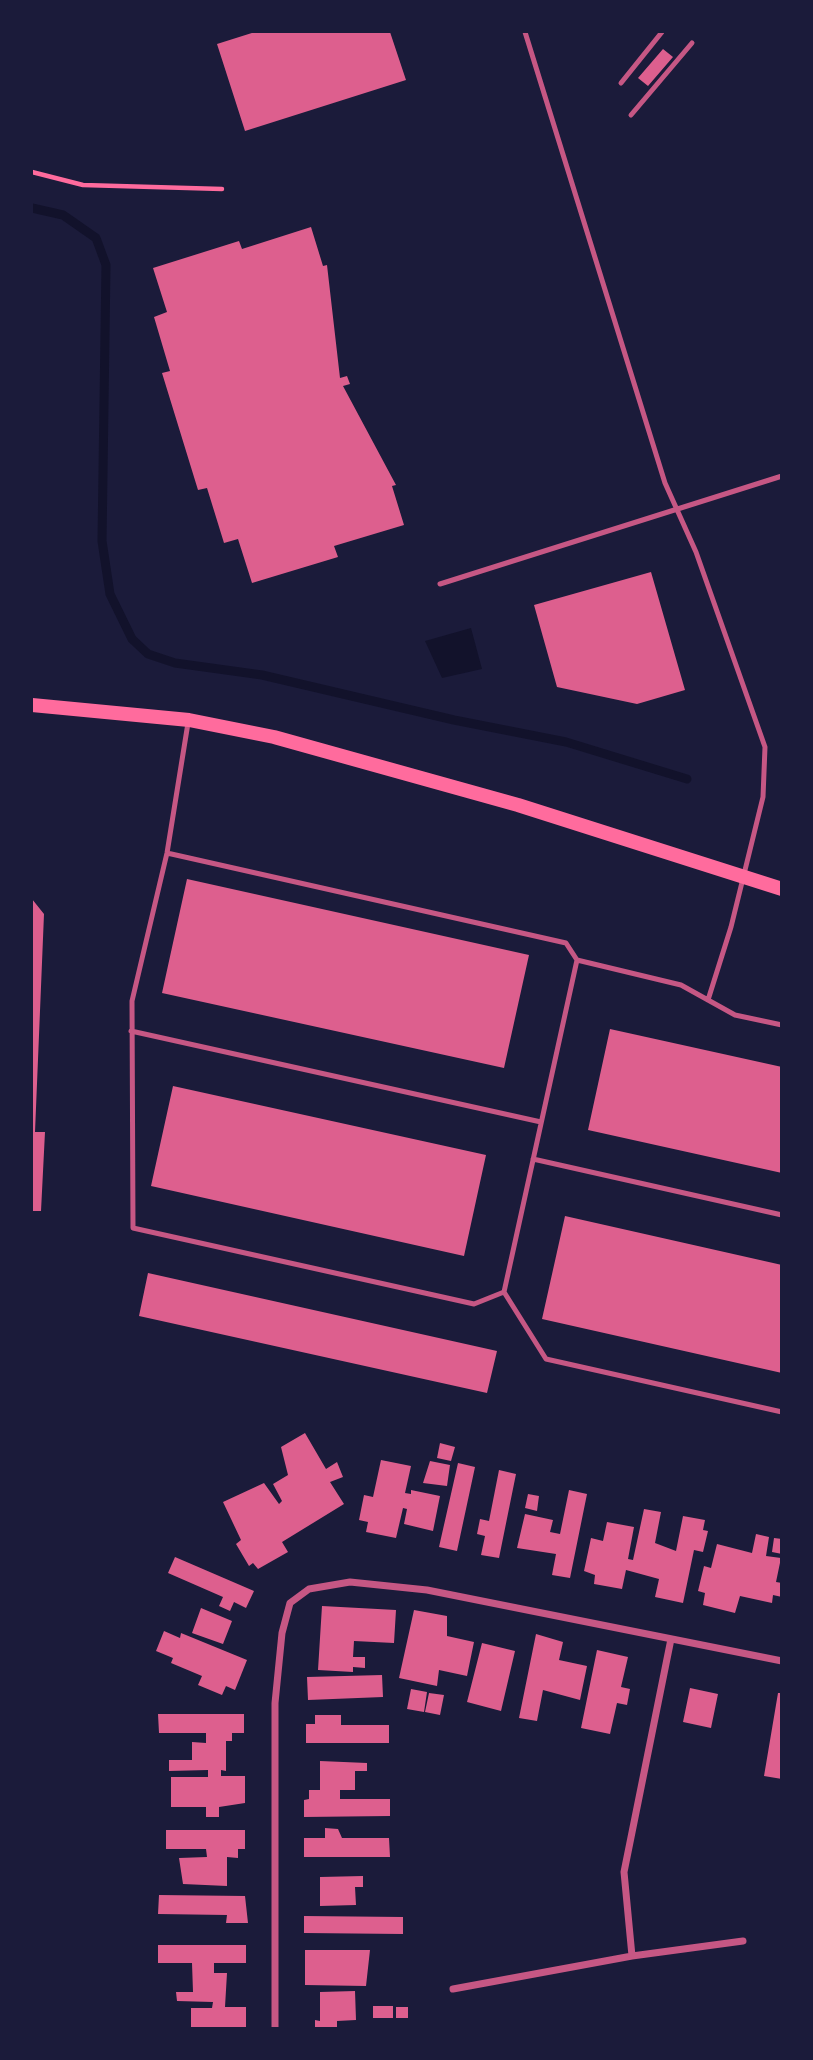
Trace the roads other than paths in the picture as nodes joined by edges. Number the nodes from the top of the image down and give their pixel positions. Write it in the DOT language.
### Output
graph roads {
  1 [pos="524,32"];
  2 [pos="662,32"];
  3 [pos="692,43"];
  4 [pos="621,83"];
  5 [pos="631,115"];
  6 [pos="782,476"];
  7 [pos="677,509"];
  8 [pos="440,584"];
  9 [pos="32,705"];
  10 [pos="189,720"];
  11 [pos="167,853"];
  12 [pos="744,876"];
  13 [pos="782,889"];
  14 [pos="577,960"];
  15 [pos="708,1000"];
  16 [pos="782,1025"];
  17 [pos="131,1031"];
  18 [pos="541,1122"];
  19 [pos="533,1159"];
  20 [pos="782,1214"];
  21 [pos="504,1292"];
  22 [pos="782,1412"];
  23 [pos="671,1639"];
  24 [pos="782,1661"];
  25 [pos="743,1941"];
  26 [pos="632,1956"];
  27 [pos="453,1989"];
  28 [pos="275,2028"];
  1 -- 7 [label="lane"];
  2 -- 4 [label="lane"];
  3 -- 5 [label="lane"];
  6 -- 7 [label="lane"];
  7 -- 8 [label="lane"];
  7 -- 12 [label="lane"];
  9 -- 10 [label="main road"];
  10 -- 11 [label="lane"];
  10 -- 12 [label="main road"];
  11 -- 14 [label="lane"];
  11 -- 17 [label="lane"];
  12 -- 13 [label="main road"];
  12 -- 15 [label="lane"];
  14 -- 15 [label="lane"];
  14 -- 18 [label="lane"];
  15 -- 16 [label="lane"];
  17 -- 18 [label="lane"];
  17 -- 21 [label="lane"];
  18 -- 19 [label="lane"];
  19 -- 20 [label="lane"];
  19 -- 21 [label="lane"];
  21 -- 22 [label="lane"];
  23 -- 24 [label="street"];
  23 -- 26 [label="street"];
  23 -- 28 [label="street"];
  25 -- 26 [label="street"];
  26 -- 27 [label="street"];
}
